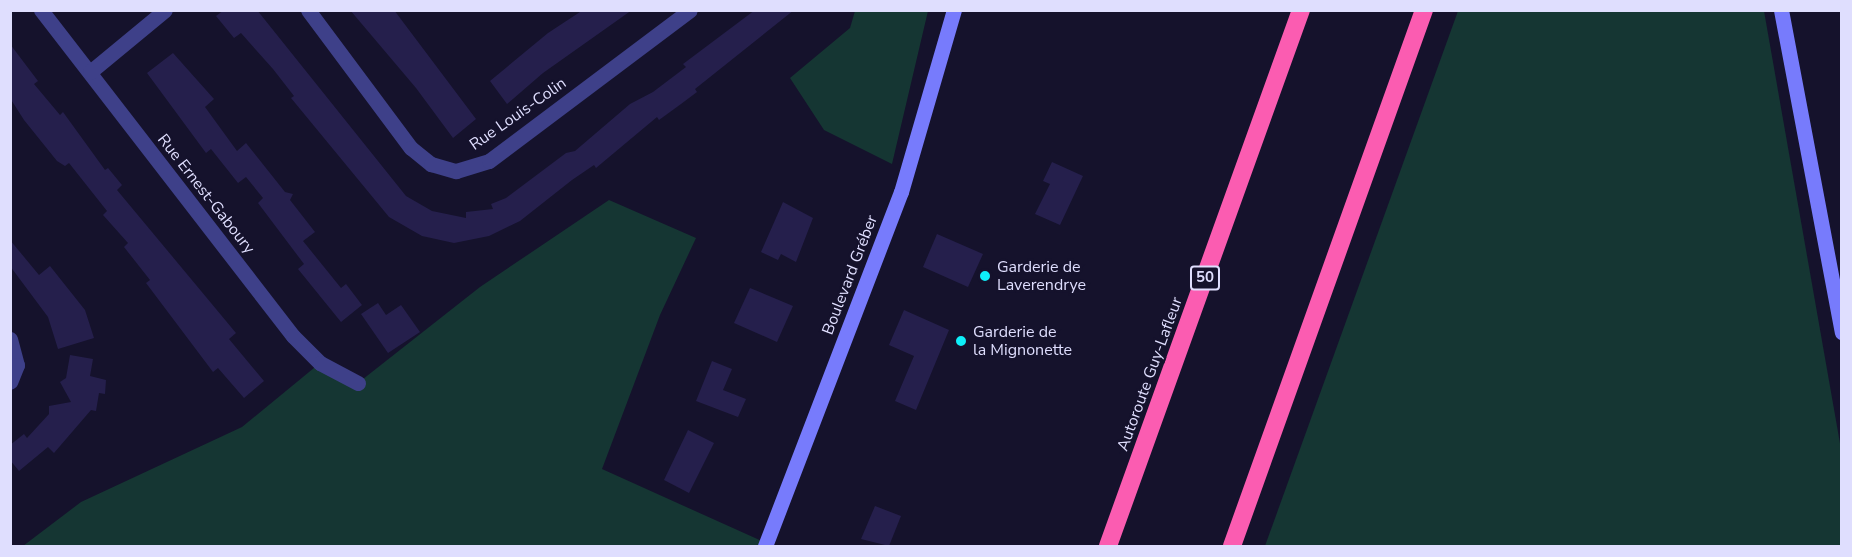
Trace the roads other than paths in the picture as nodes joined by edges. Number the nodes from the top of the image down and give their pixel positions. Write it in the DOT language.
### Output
graph roads {
  1 [pos="40,10"];
  2 [pos="165,10"];
  3 [pos="308,10"];
  4 [pos="690,10"];
  5 [pos="954,10"];
  6 [pos="1301,10"];
  7 [pos="1424,10"];
  8 [pos="1781,10"];
  9 [pos="90,72"];
  10 [pos="1842,332"];
  11 [pos="10,339"];
  12 [pos="10,382"];
  13 [pos="358,383"];
  14 [pos="765,546"];
  15 [pos="1108,546"];
  16 [pos="1232,546"];
  1 -- 9 [label="street, Rue Ernest-Gaboury"];
  2 -- 9 [label="street"];
  3 -- 4 [label="street, Rue Louis-Colin"];
  5 -- 14 [label="street, Boulevard Gréber"];
  6 -- 15 [label="highway, Autoroute Guy-Lafleur / 50"];
  7 -- 16 [label="highway"];
  8 -- 10 [label="street"];
  9 -- 13 [label="street, Rue Ernest-Gaboury"];
  11 -- 12 [label="street"];
}
